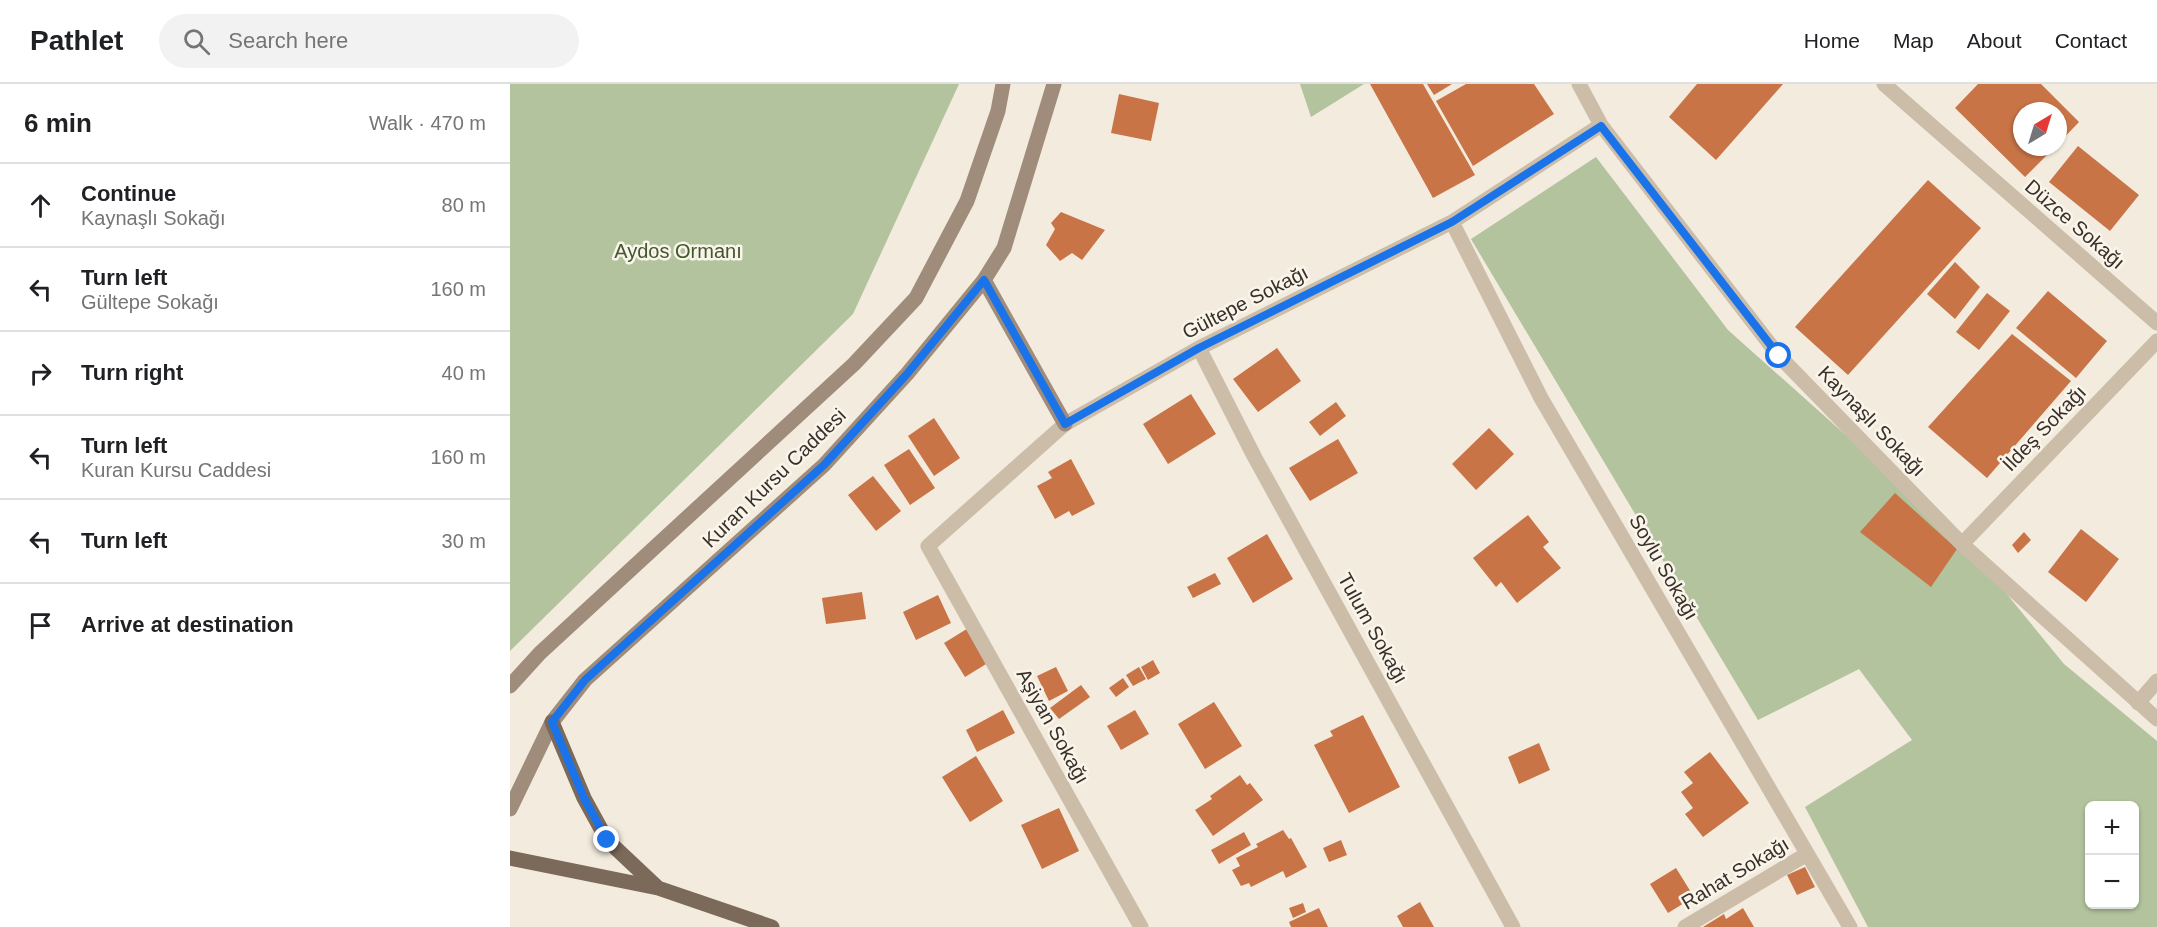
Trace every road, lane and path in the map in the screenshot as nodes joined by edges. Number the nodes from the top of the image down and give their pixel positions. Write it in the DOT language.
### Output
graph roads {
  1 [pos="1003,84"];
  2 [pos="1054,84"];
  3 [pos="1579,84"];
  4 [pos="1884,84"];
  5 [pos="1601,126"];
  6 [pos="1452,222"];
  7 [pos="984,280"];
  8 [pos="2157,323"];
  9 [pos="2157,341"];
  10 [pos="1199,348"];
  11 [pos="1065,424"];
  12 [pos="1962,544"];
  13 [pos="928,546"];
  14 [pos="2157,681"];
  15 [pos="510,686"];
  16 [pos="2138,704"];
  17 [pos="2157,719"];
  18 [pos="552,722"];
  19 [pos="510,809"];
  20 [pos="1807,854"];
  21 [pos="510,858"];
  22 [pos="658,888"];
  23 [pos="772,927"];
  24 [pos="1141,927"];
  25 [pos="1513,927"];
  26 [pos="1685,927"];
  27 [pos="1850,927"];
  1 -- 15 [label="main road, Kuran Kursu Caddesi"];
  2 -- 7 [label="main road, Kuran Kursu Caddesi"];
  3 -- 5 [label="street, Kaynaşlı Sokağı"];
  4 -- 8 [label="street, Düzce Sokağı"];
  5 -- 6 [label="street, Gültepe Sokağı"];
  5 -- 12 [label="street, Kaynaşlı Sokağı"];
  6 -- 10 [label="street, Gültepe Sokağı"];
  6 -- 20 [label="street, Soylu Sokağı"];
  7 -- 11 [label="main road"];
  7 -- 18 [label="main road, Kuran Kursu Caddesi"];
  9 -- 12 [label="street, İldeş Sokağı"];
  10 -- 11 [label="street, Gültepe Sokağı"];
  10 -- 25 [label="street, Tulum Sokağı"];
  11 -- 13 [label="street, Gültepe Sokağı"];
  12 -- 16 [label="street, Kaynaşlı Sokağı"];
  13 -- 24 [label="street, Aşiyan Sokağı"];
  14 -- 16 [label="street"];
  16 -- 17 [label="street, Kaynaşlı Sokağı"];
  18 -- 19 [label="main road, Kuran Kursu Caddesi"];
  18 -- 22 [label="main road"];
  20 -- 26 [label="street, Rahat Sokağı"];
  20 -- 27 [label="street, Soylu Sokağı"];
  21 -- 22 [label="main road"];
  22 -- 23 [label="main road"];
}
